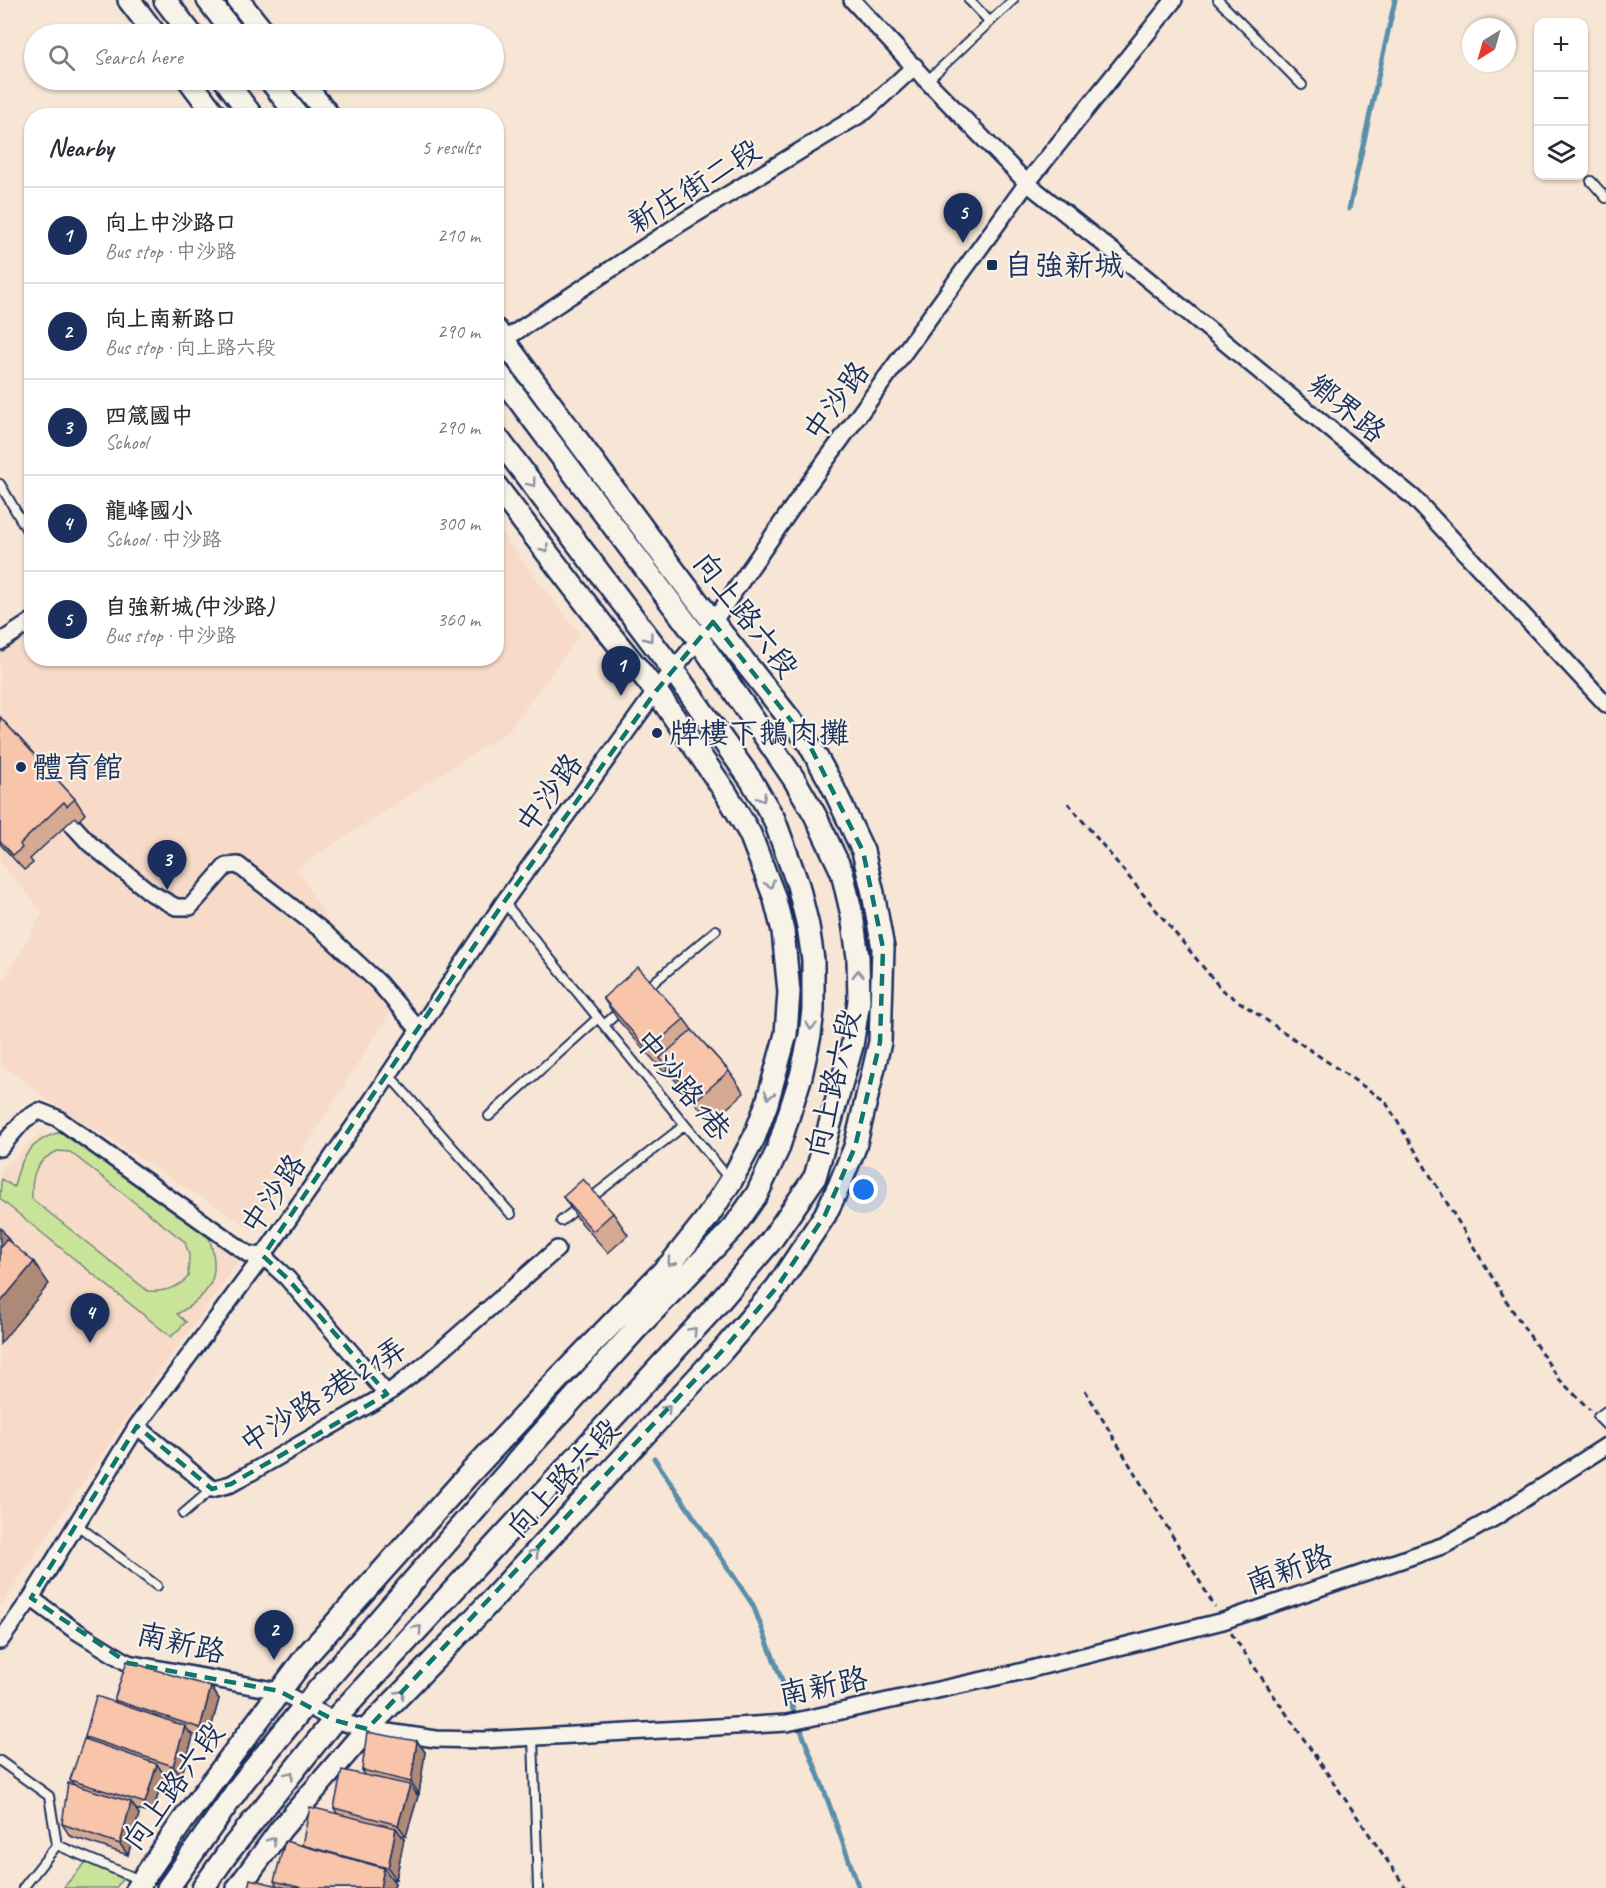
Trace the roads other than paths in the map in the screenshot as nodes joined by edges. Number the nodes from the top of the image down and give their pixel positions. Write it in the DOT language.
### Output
graph roads {
  1 [pos="129,0"];
  2 [pos="165,0"];
  3 [pos="207,0"];
  4 [pos="238,0"];
  5 [pos="852,0"];
  6 [pos="969,0"];
  7 [pos="1013,0"];
  8 [pos="1174,0"];
  9 [pos="1218,0"];
  10 [pos="990,22"];
  11 [pos="147,24"];
  12 [pos="183,24"];
  13 [pos="226,24"];
  14 [pos="257,24"];
  15 [pos="915,66"];
  16 [pos="927,81"];
  17 [pos="1302,85"];
  18 [pos="196,90"];
  19 [pos="232,90"];
  20 [pos="278,90"];
  21 [pos="308,90"];
  22 [pos="210,108"];
  23 [pos="246,108"];
  24 [pos="292,108"];
  25 [pos="323,108"];
  26 [pos="1592,181"];
  27 [pos="1027,183"];
  28 [pos="1606,198"];
  29 [pos="504,335"];
  30 [pos="504,345"];
  31 [pos="504,381"];
  32 [pos="504,447"];
  33 [pos="0,484"];
  34 [pos="504,496"];
  35 [pos="24,525"];
  36 [pos="713,622"];
  37 [pos="24,626"];
  38 [pos="699,640"];
  39 [pos="0,642"];
  40 [pos="673,670"];
  41 [pos="656,691"];
  42 [pos="1606,704"];
  43 [pos="45,795"];
  44 [pos="504,902"];
  45 [pos="716,930"];
  46 [pos="638,996"];
  47 [pos="630,1003"];
  48 [pos="601,1022"];
  49 [pos="419,1030"];
  50 [pos="389,1075"];
  51 [pos="489,1116"];
  52 [pos="685,1125"];
  53 [pos="0,1148"];
  54 [pos="731,1181"];
  55 [pos="511,1215"];
  56 [pos="561,1221"];
  57 [pos="557,1249"];
  58 [pos="263,1256"];
  59 [pos="387,1394"];
  60 [pos="1606,1411"];
  61 [pos="1606,1425"];
  62 [pos="137,1426"];
  63 [pos="1606,1446"];
  64 [pos="212,1489"];
  65 [pos="183,1514"];
  66 [pos="76,1524"];
  67 [pos="157,1586"];
  68 [pos="31,1598"];
  69 [pos="0,1641"];
  70 [pos="279,1691"];
  71 [pos="306,1704"];
  72 [pos="334,1720"];
  73 [pos="367,1729"];
  74 [pos="533,1737"];
  75 [pos="0,1761"];
  76 [pos="57,1845"];
  77 [pos="139,1884"];
  78 [pos="23,1888"];
  79 [pos="168,1888"];
  80 [pos="203,1888"];
  81 [pos="238,1888"];
  82 [pos="538,1888"];
  1 -- 11 [label="main road"];
  2 -- 12 [label="main road"];
  3 -- 13 [label="main road"];
  4 -- 14 [label="main road"];
  5 -- 15 [label="street, 鄉界路"];
  6 -- 10 [label="lane"];
  7 -- 10 [label="lane"];
  8 -- 27 [label="street, 中沙路"];
  9 -- 17 [label="lane"];
  10 -- 16 [label="lane"];
  15 -- 16 [label="street, 鄉界路"];
  15 -- 29 [label="street, 新庄街二段"];
  16 -- 27 [label="street, 鄉界路"];
  18 -- 22 [label="main road"];
  19 -- 23 [label="main road"];
  20 -- 24 [label="main road"];
  21 -- 25 [label="main road"];
  26 -- 28 [label="lane"];
  27 -- 36 [label="street, 中沙路"];
  27 -- 42 [label="street, 鄉界路"];
  30 -- 36 [label="main road, 向上路六段"];
  31 -- 38 [label="main road, 向上路六段"];
  32 -- 40 [label="main road, 向上路六段, one-way"];
  33 -- 35 [label="lane"];
  34 -- 41 [label="main road, 向上路六段, one-way"];
  36 -- 38 [label="street, 中沙路"];
  73 -- 36 [label="main road, 向上路六段, one-way"];
  37 -- 39 [label="street"];
  38 -- 40 [label="street, 中沙路"];
  72 -- 38 [label="main road, 向上路六段, one-way"];
  40 -- 41 [label="street, 中沙路"];
  40 -- 71 [label="main road, 向上路六段, one-way"];
  41 -- 44 [label="street, 中沙路"];
  41 -- 54 [label="main road, 向上路六段, one-way"];
  43 -- 49 [label="street"];
  44 -- 48 [label="lane, 中沙路1巷"];
  44 -- 49 [label="street, 中沙路"];
  45 -- 46 [label="lane"];
  47 -- 48 [label="lane"];
  48 -- 51 [label="lane, 中沙路1巷"];
  48 -- 52 [label="lane, 中沙路1巷"];
  49 -- 50 [label="street, 中沙路"];
  50 -- 55 [label="lane"];
  50 -- 58 [label="street, 中沙路"];
  52 -- 54 [label="lane, 中沙路1巷"];
  52 -- 56 [label="lane"];
  53 -- 58 [label="street"];
  54 -- 70 [label="main road, 向上路六段, one-way"];
  57 -- 59 [label="street, 中沙路3巷21弄"];
  58 -- 59 [label="street"];
  58 -- 62 [label="street, 中沙路"];
  59 -- 64 [label="street, 中沙路3巷21弄"];
  60 -- 61 [label="lane"];
  62 -- 64 [label="street"];
  62 -- 66 [label="street, 中沙路"];
  63 -- 74 [label="street, 南新路"];
  64 -- 65 [label="lane"];
  66 -- 67 [label="lane"];
  66 -- 68 [label="street, 中沙路"];
  68 -- 69 [label="street, 中沙路"];
  68 -- 70 [label="street, 南新路"];
  70 -- 71 [label="street, 南新路"];
  70 -- 77 [label="main road, 向上路六段"];
  71 -- 72 [label="street, 南新路"];
  71 -- 79 [label="main road, 向上路六段"];
  72 -- 73 [label="street, 南新路"];
  80 -- 72 [label="main road, 向上路六段, one-way"];
  73 -- 74 [label="street, 南新路"];
  81 -- 73 [label="main road, 向上路六段, one-way"];
  74 -- 82 [label="lane"];
  75 -- 76 [label="lane"];
  76 -- 77 [label="lane"];
  76 -- 78 [label="lane"];
}
